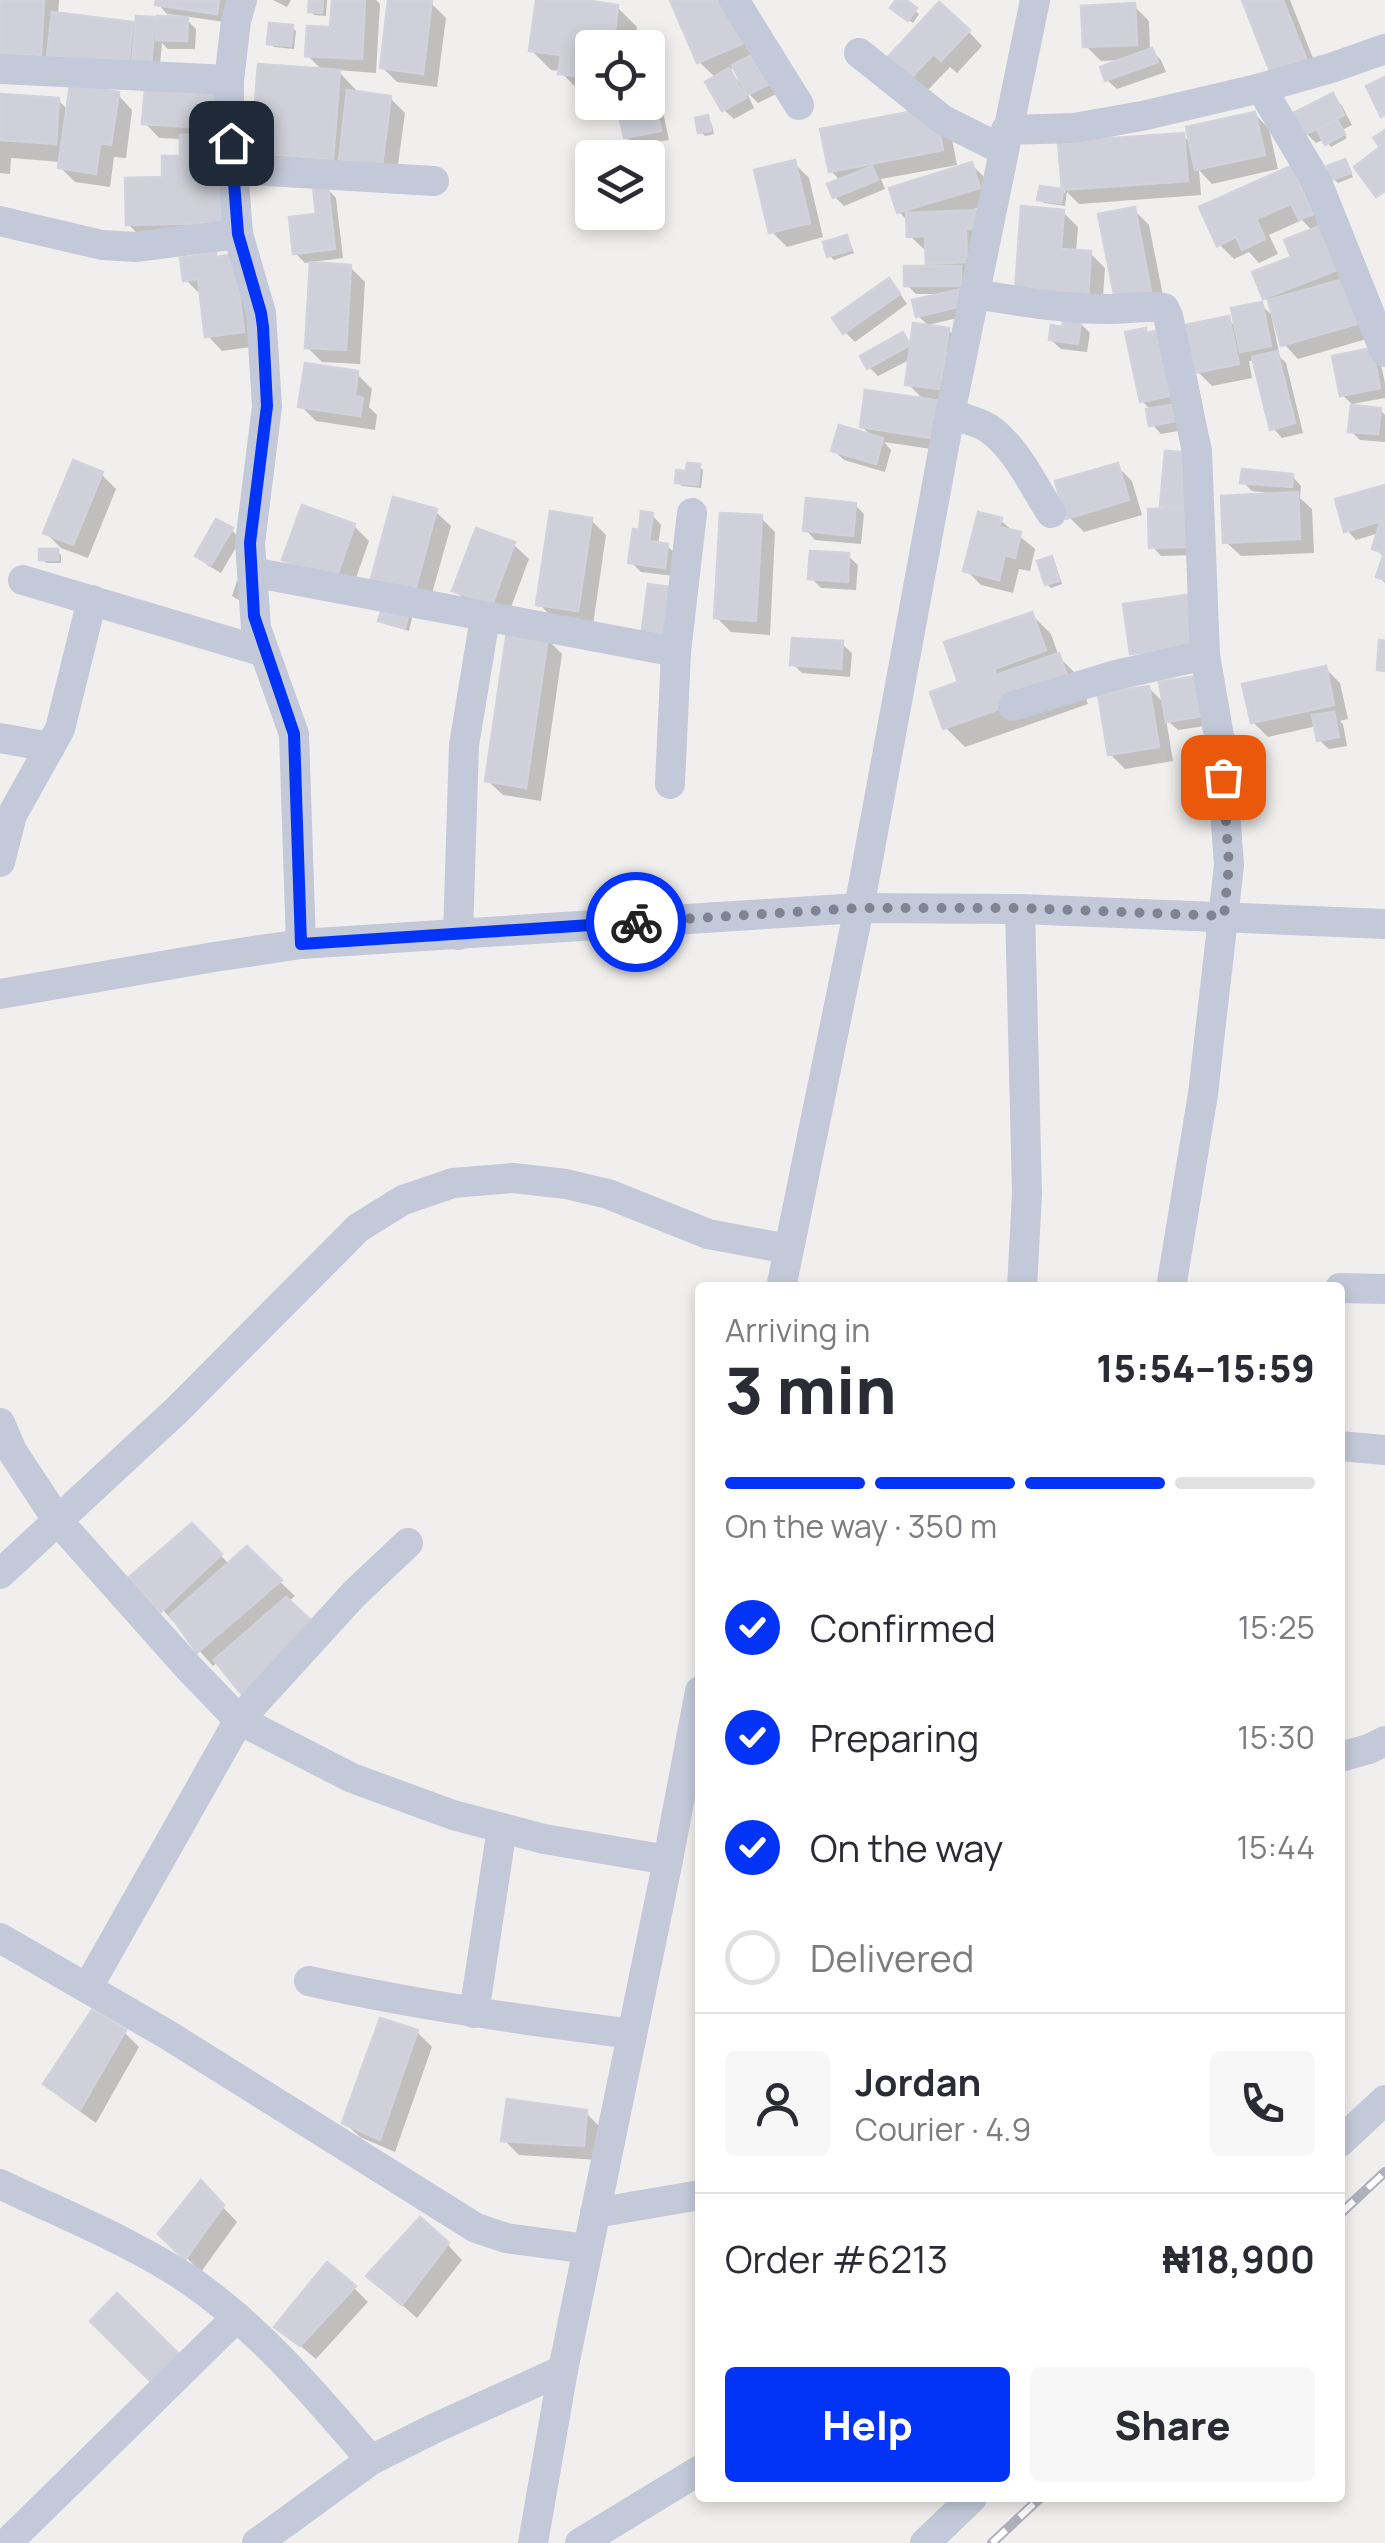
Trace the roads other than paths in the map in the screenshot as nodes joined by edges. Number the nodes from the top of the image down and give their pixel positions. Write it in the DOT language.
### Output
graph roads {
  1 [pos="242,0"];
  2 [pos="734,0"];
  3 [pos="1035,0"];
  4 [pos="1385,49"];
  5 [pos="859,53"];
  6 [pos="0,69"];
  7 [pos="229,80"];
  8 [pos="1262,88"];
  9 [pos="799,105"];
  10 [pos="1004,140"];
  11 [pos="233,169"];
  12 [pos="434,182"];
  13 [pos="0,221"];
  14 [pos="238,234"];
  15 [pos="974,294"];
  16 [pos="1385,352"];
  17 [pos="950,414"];
  18 [pos="692,513"];
  19 [pos="1051,513"];
  20 [pos="252,572"];
  21 [pos="24,580"];
  22 [pos="92,600"];
  23 [pos="485,618"];
  24 [pos="264,652"];
  25 [pos="676,652"];
  26 [pos="1205,655"];
  27 [pos="1013,706"];
  28 [pos="0,738"];
  29 [pos="50,747"];
  30 [pos="670,784"];
  31 [pos="0,862"];
  32 [pos="859,908"];
  33 [pos="1020,908"];
  34 [pos="1224,916"];
  35 [pos="1385,924"];
  36 [pos="458,935"];
  37 [pos="301,944"];
  38 [pos="1,987"];
  39 [pos="788,1249"];
  40 [pos="782,1282"];
  41 [pos="1022,1282"];
  42 [pos="1172,1282"];
  43 [pos="1345,1288"];
  44 [pos="1385,1289"];
  45 [pos="0,1423"];
  46 [pos="1345,1446"];
  47 [pos="1385,1450"];
  48 [pos="58,1521"];
  49 [pos="408,1543"];
  50 [pos="0,1574"];
  51 [pos="239,1720"];
  52 [pos="695,1733"];
  53 [pos="1385,1741"];
  54 [pos="1345,1756"];
  55 [pos="502,1828"];
  56 [pos="668,1860"];
  57 [pos="0,1938"];
  58 [pos="309,1981"];
  59 [pos="88,1987"];
  60 [pos="474,2013"];
  61 [pos="632,2034"];
  62 [pos="1385,2100"];
  63 [pos="1345,2137"];
  64 [pos="0,2184"];
  65 [pos="695,2195"];
  66 [pos="595,2212"];
  67 [pos="588,2249"];
  68 [pos="237,2317"];
  69 [pos="563,2370"];
  70 [pos="372,2460"];
  71 [pos="695,2473"];
  72 [pos="968,2502"];
  73 [pos="0,2536"];
  74 [pos="6,2543"];
  75 [pos="257,2543"];
  76 [pos="532,2543"];
  77 [pos="580,2543"];
  78 [pos="925,2543"];
  1 -- 7 [label="street"];
  2 -- 9 [label="street"];
  3 -- 10 [label="street"];
  4 -- 8 [label="street"];
  5 -- 10 [label="street"];
  6 -- 7 [label="street"];
  7 -- 11 [label="street"];
  8 -- 10 [label="street"];
  8 -- 16 [label="street"];
  10 -- 15 [label="street"];
  11 -- 12 [label="street"];
  11 -- 14 [label="street"];
  13 -- 14 [label="street"];
  14 -- 20 [label="street"];
  15 -- 17 [label="street"];
  15 -- 26 [label="street"];
  17 -- 19 [label="street"];
  17 -- 32 [label="street"];
  18 -- 25 [label="street"];
  20 -- 23 [label="street"];
  20 -- 24 [label="street"];
  21 -- 22 [label="street"];
  22 -- 24 [label="street"];
  22 -- 29 [label="street"];
  23 -- 25 [label="street"];
  23 -- 36 [label="street"];
  24 -- 37 [label="street"];
  25 -- 30 [label="street"];
  26 -- 27 [label="street"];
  26 -- 34 [label="street"];
  28 -- 29 [label="street"];
  29 -- 31 [label="street"];
  32 -- 33 [label="street"];
  32 -- 36 [label="street"];
  32 -- 39 [label="street"];
  33 -- 34 [label="street"];
  33 -- 41 [label="street"];
  34 -- 35 [label="street"];
  34 -- 42 [label="street"];
  36 -- 37 [label="street"];
  37 -- 38 [label="street"];
  39 -- 40 [label="street"];
  39 -- 48 [label="street"];
  43 -- 44 [label="street"];
  45 -- 48 [label="street"];
  46 -- 47 [label="street"];
  48 -- 50 [label="street"];
  48 -- 51 [label="street"];
  49 -- 51 [label="street"];
  51 -- 55 [label="street"];
  51 -- 59 [label="street"];
  52 -- 56 [label="street"];
  53 -- 54 [label="street"];
  55 -- 56 [label="street"];
  55 -- 60 [label="street"];
  56 -- 61 [label="street"];
  57 -- 59 [label="street"];
  58 -- 60 [label="street"];
  59 -- 67 [label="street"];
  60 -- 61 [label="street"];
  61 -- 66 [label="street"];
  62 -- 63 [label="street"];
  64 -- 68 [label="street"];
  65 -- 66 [label="street"];
  66 -- 67 [label="street"];
  67 -- 69 [label="street"];
  68 -- 70 [label="street"];
  68 -- 74 [label="street"];
  69 -- 70 [label="street"];
  69 -- 76 [label="street"];
  70 -- 75 [label="street"];
  71 -- 77 [label="street"];
  72 -- 78 [label="street"];
  73 -- 74 [label="street"];
}
